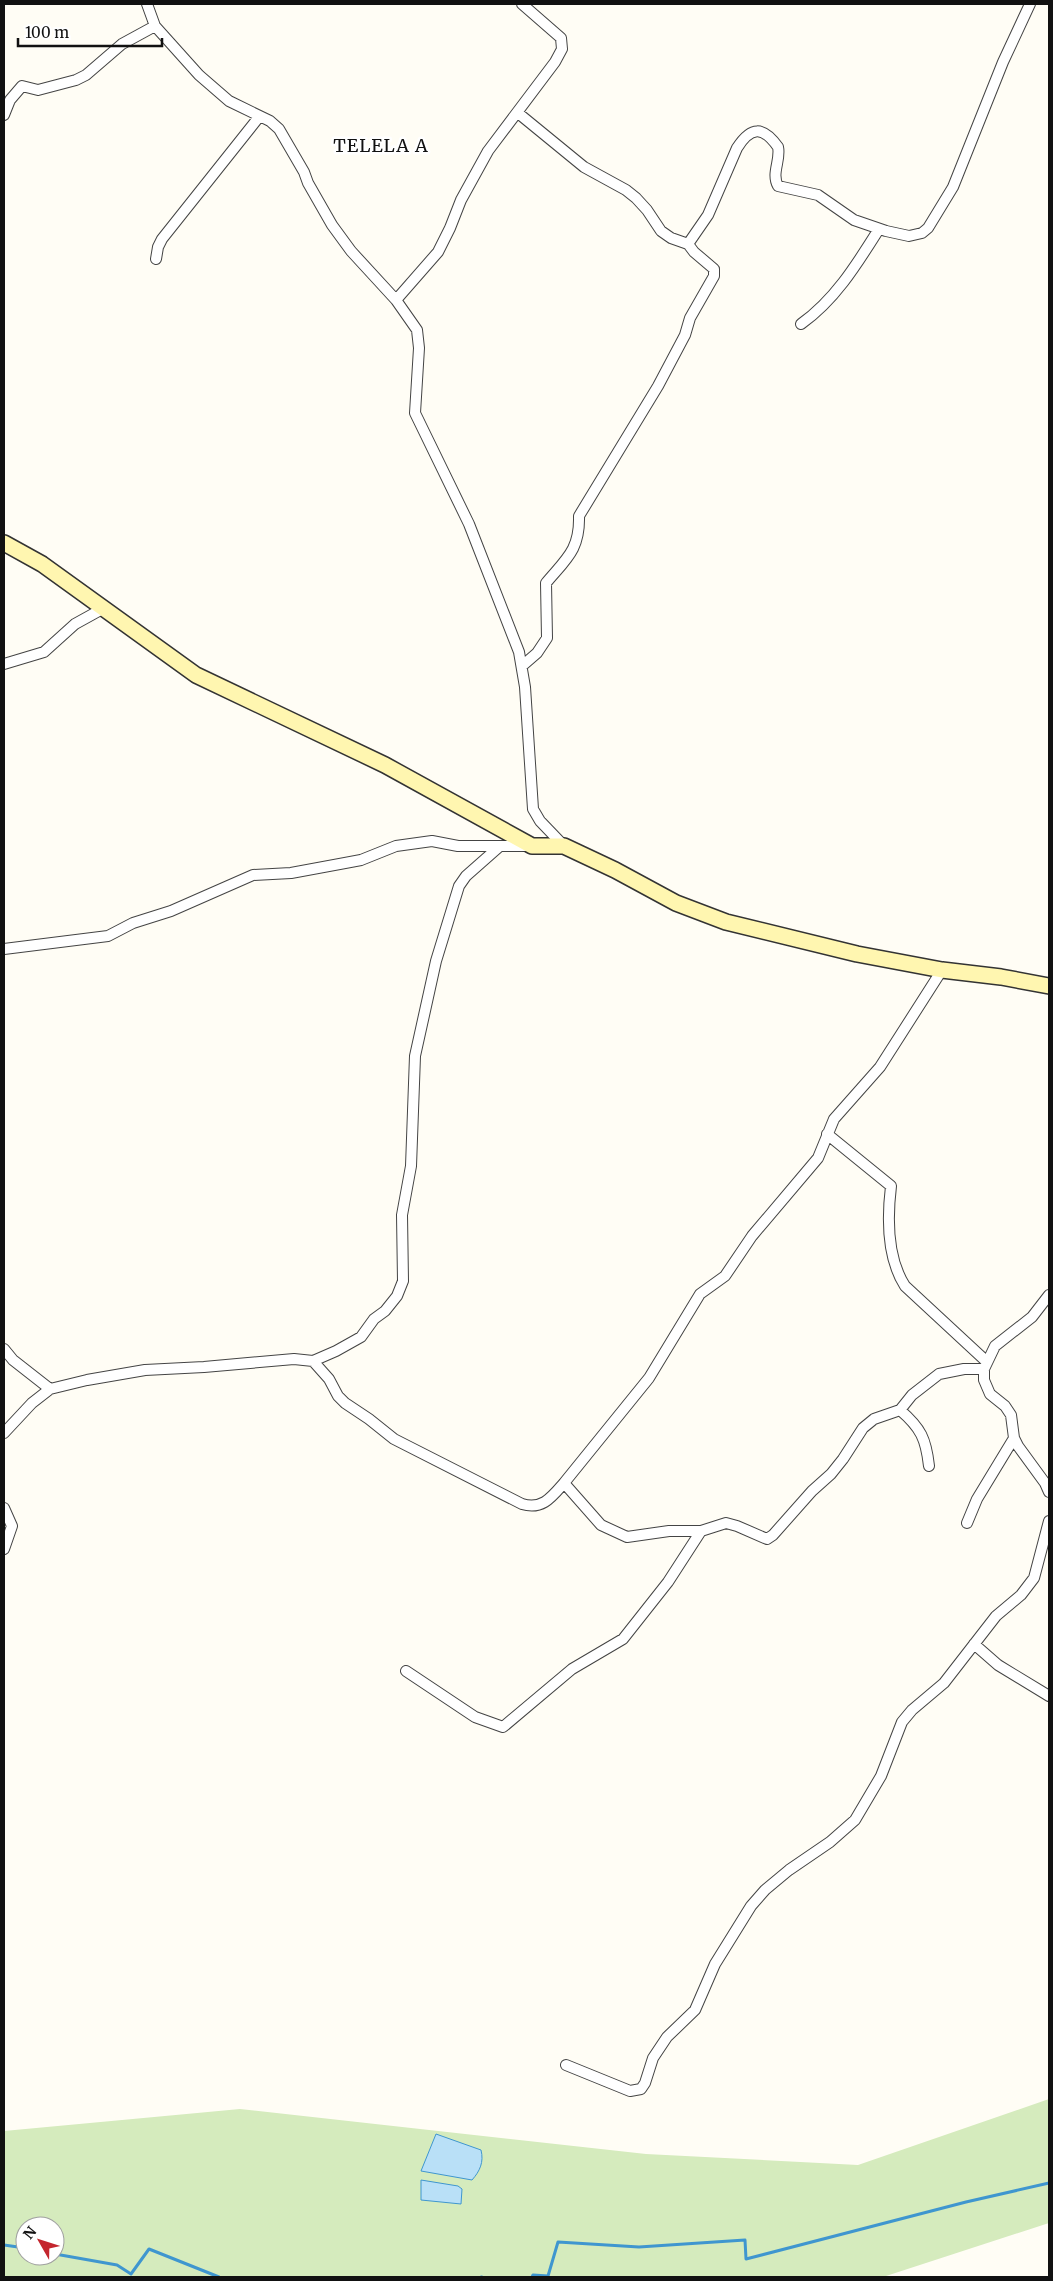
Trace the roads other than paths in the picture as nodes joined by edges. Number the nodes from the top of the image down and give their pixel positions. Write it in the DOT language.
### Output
graph roads {
  1 [pos="147,4"];
  2 [pos="522,4"];
  3 [pos="1030,4"];
  4 [pos="155,26"];
  5 [pos="518,113"];
  6 [pos="4,115"];
  7 [pos="259,117"];
  8 [pos="879,229"];
  9 [pos="688,244"];
  10 [pos="156,259"];
  11 [pos="396,300"];
  12 [pos="801,324"];
  13 [pos="4,543"];
  14 [pos="104,608"];
  15 [pos="4,664"];
  16 [pos="522,666"];
  17 [pos="500,846"];
  18 [pos="532,846"];
  19 [pos="564,846"];
  20 [pos="4,949"];
  21 [pos="942,970"];
  22 [pos="1049,986"];
  23 [pos="827,1134"];
  24 [pos="1049,1295"];
  25 [pos="4,1349"];
  26 [pos="313,1361"];
  27 [pos="986,1365"];
  28 [pos="50,1390"];
  29 [pos="900,1410"];
  30 [pos="4,1433"];
  31 [pos="1014,1438"];
  32 [pos="929,1466"];
  33 [pos="564,1483"];
  34 [pos="1049,1492"];
  35 [pos="4,1508"];
  36 [pos="1049,1521"];
  37 [pos="968,1523"];
  38 [pos="701,1531"];
  39 [pos="4,1550"];
  40 [pos="974,1644"];
  41 [pos="406,1671"];
  42 [pos="1049,1696"];
  43 [pos="566,2065"];
  1 -- 4 [label="street"];
  2 -- 5 [label="street"];
  3 -- 8 [label="street"];
  4 -- 6 [label="street"];
  4 -- 7 [label="street"];
  5 -- 9 [label="street"];
  5 -- 11 [label="street"];
  7 -- 10 [label="street"];
  7 -- 11 [label="street"];
  8 -- 9 [label="street"];
  8 -- 12 [label="street"];
  9 -- 16 [label="street"];
  11 -- 16 [label="street"];
  13 -- 14 [label="street"];
  14 -- 15 [label="street"];
  14 -- 18 [label="street"];
  16 -- 19 [label="street"];
  17 -- 18 [label="street"];
  17 -- 20 [label="street"];
  17 -- 26 [label="street"];
  18 -- 19 [label="street"];
  19 -- 21 [label="street"];
  21 -- 22 [label="street"];
  21 -- 23 [label="street"];
  23 -- 27 [label="street"];
  23 -- 33 [label="street"];
  24 -- 27 [label="street"];
  25 -- 28 [label="street"];
  26 -- 28 [label="street"];
  26 -- 33 [label="street"];
  27 -- 29 [label="street"];
  27 -- 31 [label="street"];
  28 -- 30 [label="street"];
  29 -- 32 [label="street"];
  29 -- 38 [label="street"];
  31 -- 34 [label="street"];
  31 -- 37 [label="street"];
  33 -- 38 [label="street"];
  35 -- 39 [label="street"];
  36 -- 40 [label="street"];
  38 -- 41 [label="street"];
  40 -- 42 [label="street"];
  40 -- 43 [label="street"];
}
